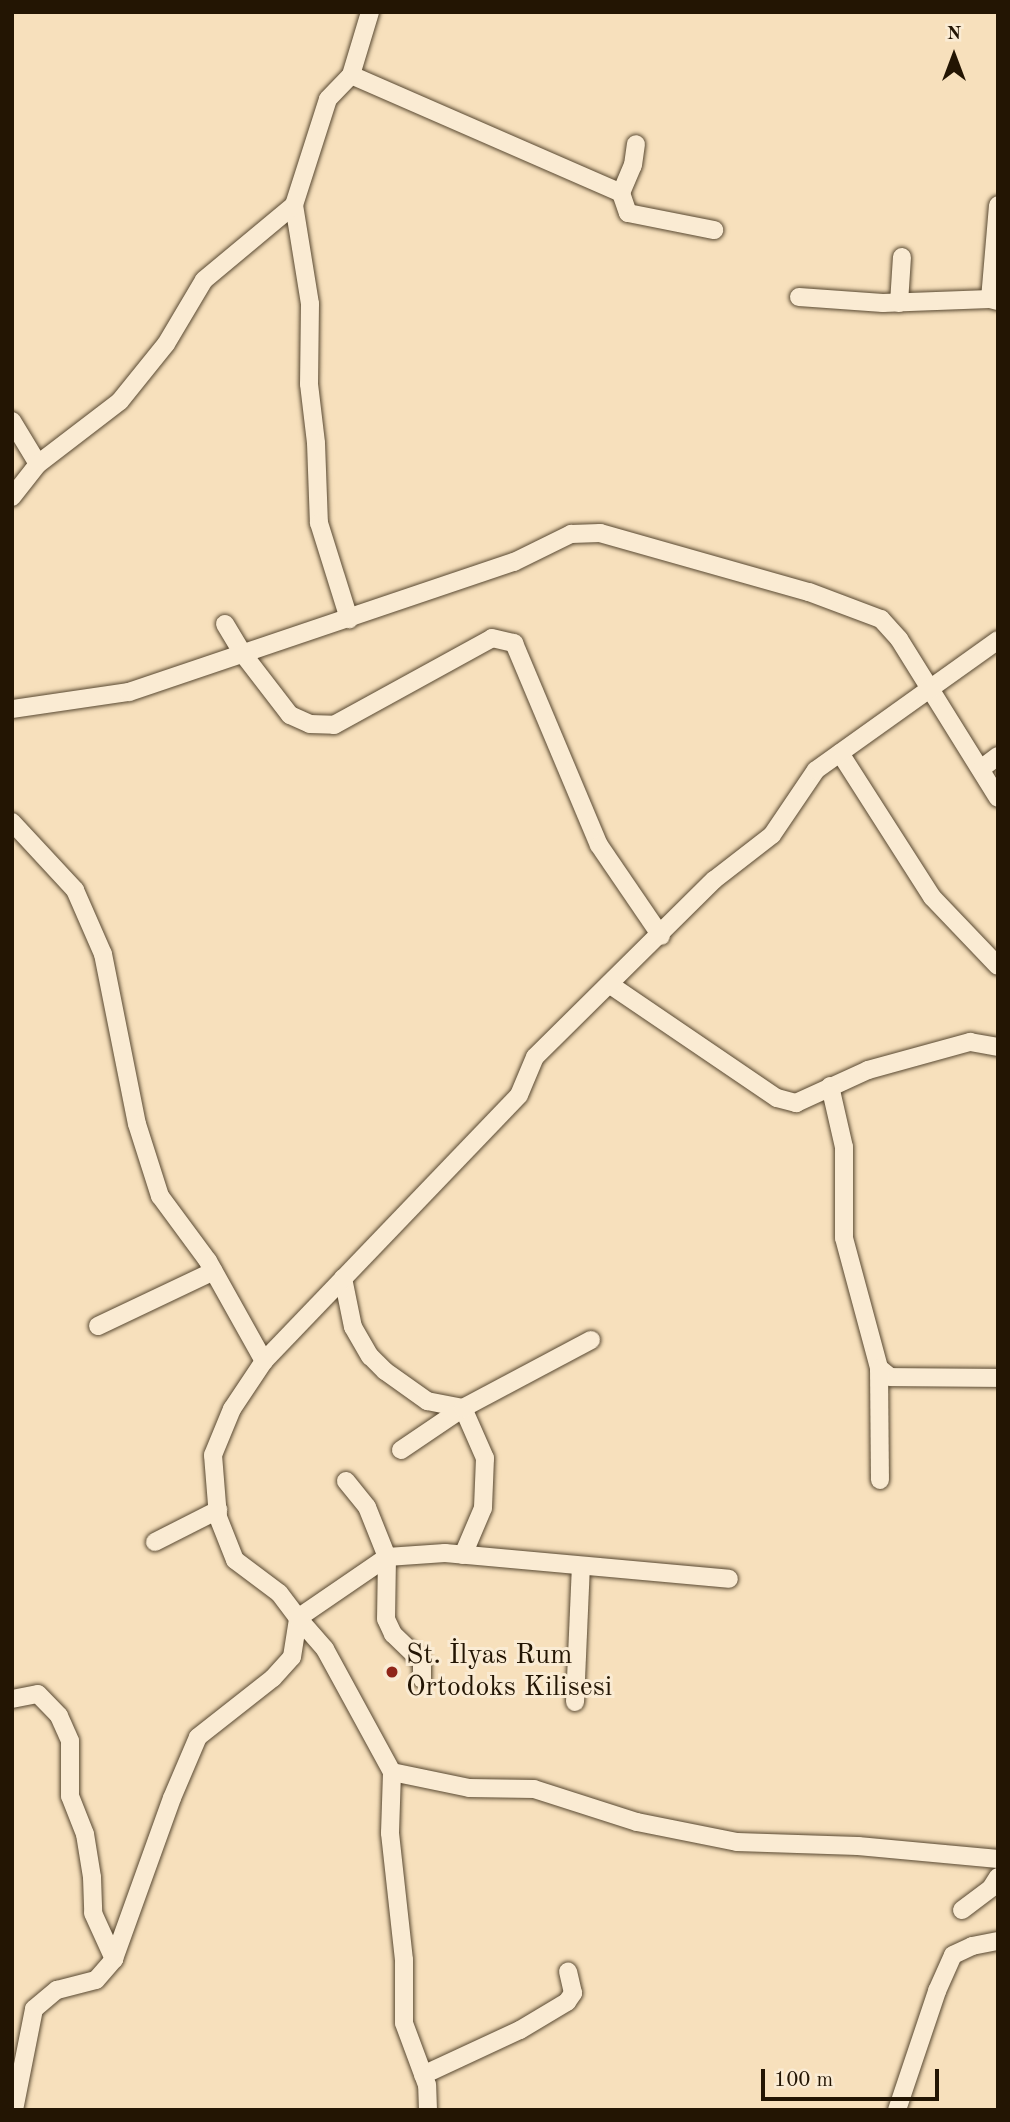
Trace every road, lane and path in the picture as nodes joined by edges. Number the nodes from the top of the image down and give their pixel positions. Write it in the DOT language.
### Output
graph roads {
  1 [pos="370,12"];
  2 [pos="351,75"];
  3 [pos="636,144"];
  4 [pos="621,193"];
  5 [pos="295,205"];
  6 [pos="998,205"];
  7 [pos="714,230"];
  8 [pos="902,257"];
  9 [pos="799,297"];
  10 [pos="994,300"];
  11 [pos="900,303"];
  12 [pos="12,421"];
  13 [pos="38,464"];
  14 [pos="12,497"];
  15 [pos="349,619"];
  16 [pos="225,624"];
  17 [pos="998,640"];
  18 [pos="243,654"];
  19 [pos="930,690"];
  20 [pos="12,709"];
  21 [pos="840,753"];
  22 [pos="998,756"];
  23 [pos="982,768"];
  24 [pos="998,798"];
  25 [pos="12,822"];
  26 [pos="661,936"];
  27 [pos="998,966"];
  28 [pos="609,984"];
  29 [pos="998,1047"];
  30 [pos="830,1086"];
  31 [pos="214,1271"];
  32 [pos="343,1278"];
  33 [pos="98,1326"];
  34 [pos="591,1340"];
  35 [pos="264,1361"];
  36 [pos="879,1368"];
  37 [pos="998,1378"];
  38 [pos="463,1408"];
  39 [pos="401,1450"];
  40 [pos="880,1480"];
  41 [pos="346,1481"];
  42 [pos="218,1510"];
  43 [pos="155,1542"];
  44 [pos="463,1555"];
  45 [pos="387,1557"];
  46 [pos="581,1567"];
  47 [pos="729,1579"];
  48 [pos="298,1618"];
  49 [pos="422,1679"];
  50 [pos="12,1699"];
  51 [pos="575,1702"];
  52 [pos="391,1772"];
  53 [pos="998,1859"];
  54 [pos="998,1877"];
  55 [pos="962,1910"];
  56 [pos="998,1941"];
  57 [pos="114,1959"];
  58 [pos="568,1972"];
  59 [pos="423,2075"];
  60 [pos="14,2110"];
  61 [pos="428,2110"];
  62 [pos="897,2110"];
  1 -- 2 [label="street"];
  2 -- 4 [label="street"];
  2 -- 5 [label="street"];
  3 -- 4 [label="street"];
  4 -- 7 [label="street"];
  5 -- 13 [label="street"];
  5 -- 15 [label="street"];
  6 -- 10 [label="street"];
  8 -- 11 [label="street"];
  9 -- 11 [label="street"];
  10 -- 11 [label="street"];
  12 -- 13 [label="street"];
  13 -- 14 [label="street"];
  15 -- 18 [label="street"];
  15 -- 19 [label="street"];
  16 -- 18 [label="street"];
  17 -- 19 [label="street"];
  18 -- 20 [label="street"];
  18 -- 26 [label="street"];
  19 -- 21 [label="street"];
  19 -- 23 [label="street"];
  21 -- 26 [label="street"];
  21 -- 27 [label="street"];
  22 -- 23 [label="street"];
  23 -- 24 [label="street"];
  25 -- 31 [label="street"];
  26 -- 28 [label="street"];
  28 -- 30 [label="street"];
  28 -- 32 [label="street"];
  29 -- 30 [label="street"];
  30 -- 36 [label="street"];
  31 -- 33 [label="street"];
  31 -- 35 [label="street"];
  32 -- 35 [label="street"];
  32 -- 38 [label="street"];
  34 -- 38 [label="street"];
  35 -- 42 [label="street"];
  36 -- 37 [label="street"];
  36 -- 40 [label="street"];
  38 -- 39 [label="street"];
  38 -- 44 [label="street"];
  41 -- 45 [label="street"];
  42 -- 43 [label="street"];
  42 -- 48 [label="street"];
  44 -- 45 [label="street"];
  44 -- 46 [label="street"];
  45 -- 48 [label="street"];
  45 -- 49 [label="street"];
  46 -- 47 [label="street"];
  46 -- 51 [label="street"];
  48 -- 52 [label="street"];
  48 -- 57 [label="street"];
  50 -- 57 [label="street"];
  52 -- 53 [label="street"];
  52 -- 59 [label="street"];
  54 -- 55 [label="street"];
  56 -- 62 [label="street"];
  57 -- 60 [label="street"];
  58 -- 59 [label="street"];
  59 -- 61 [label="street"];
}
